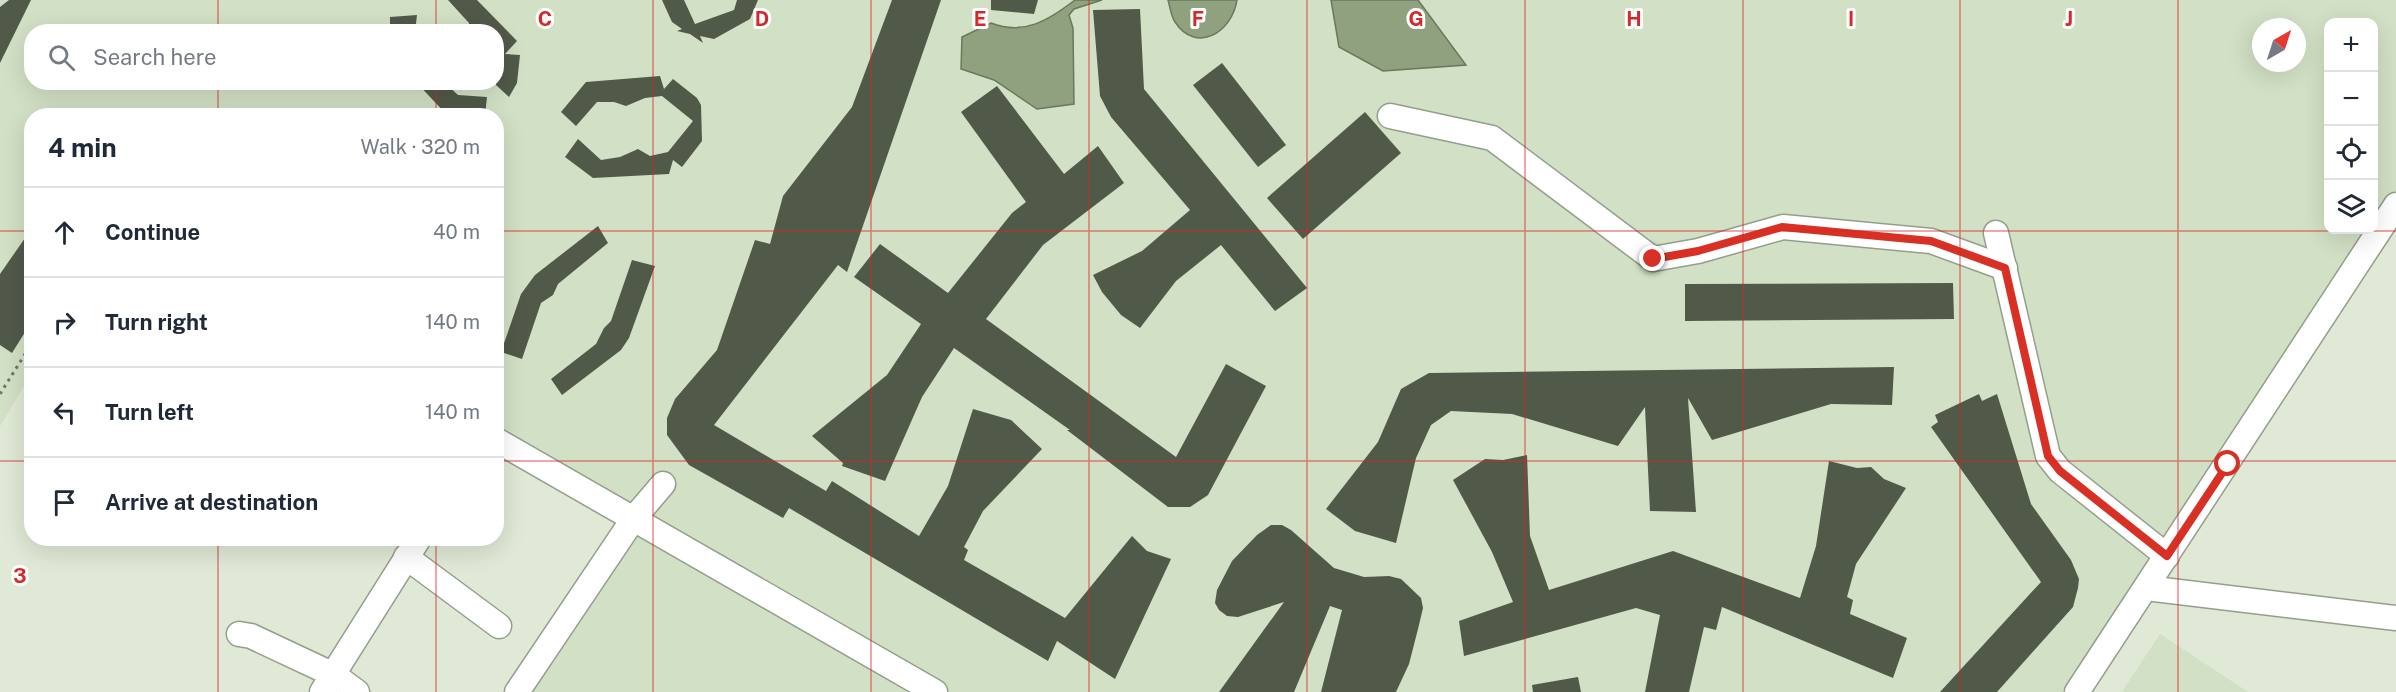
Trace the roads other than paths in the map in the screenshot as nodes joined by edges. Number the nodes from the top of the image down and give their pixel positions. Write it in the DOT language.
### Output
graph roads {
  1 [pos="1390,116"];
  2 [pos="2396,205"];
  3 [pos="1996,233"];
  4 [pos="2005,268"];
  5 [pos="504,445"];
  6 [pos="663,484"];
  7 [pos="634,518"];
  8 [pos="412,548"];
  9 [pos="2167,556"];
  10 [pos="2145,588"];
  11 [pos="2396,618"];
  12 [pos="499,626"];
  13 [pos="239,634"];
  14 [pos="328,683"];
  15 [pos="357,692"];
  16 [pos="517,692"];
  17 [pos="935,692"];
  18 [pos="2077,692"];
  1 -- 4 [label="street"];
  2 -- 9 [label="street"];
  3 -- 4 [label="street"];
  4 -- 9 [label="street"];
  5 -- 7 [label="street"];
  6 -- 7 [label="street"];
  7 -- 16 [label="street"];
  7 -- 17 [label="street"];
  8 -- 12 [label="street"];
  8 -- 14 [label="street"];
  9 -- 10 [label="street"];
  10 -- 11 [label="street"];
  10 -- 18 [label="street"];
  13 -- 14 [label="street"];
  14 -- 15 [label="street"];
}
